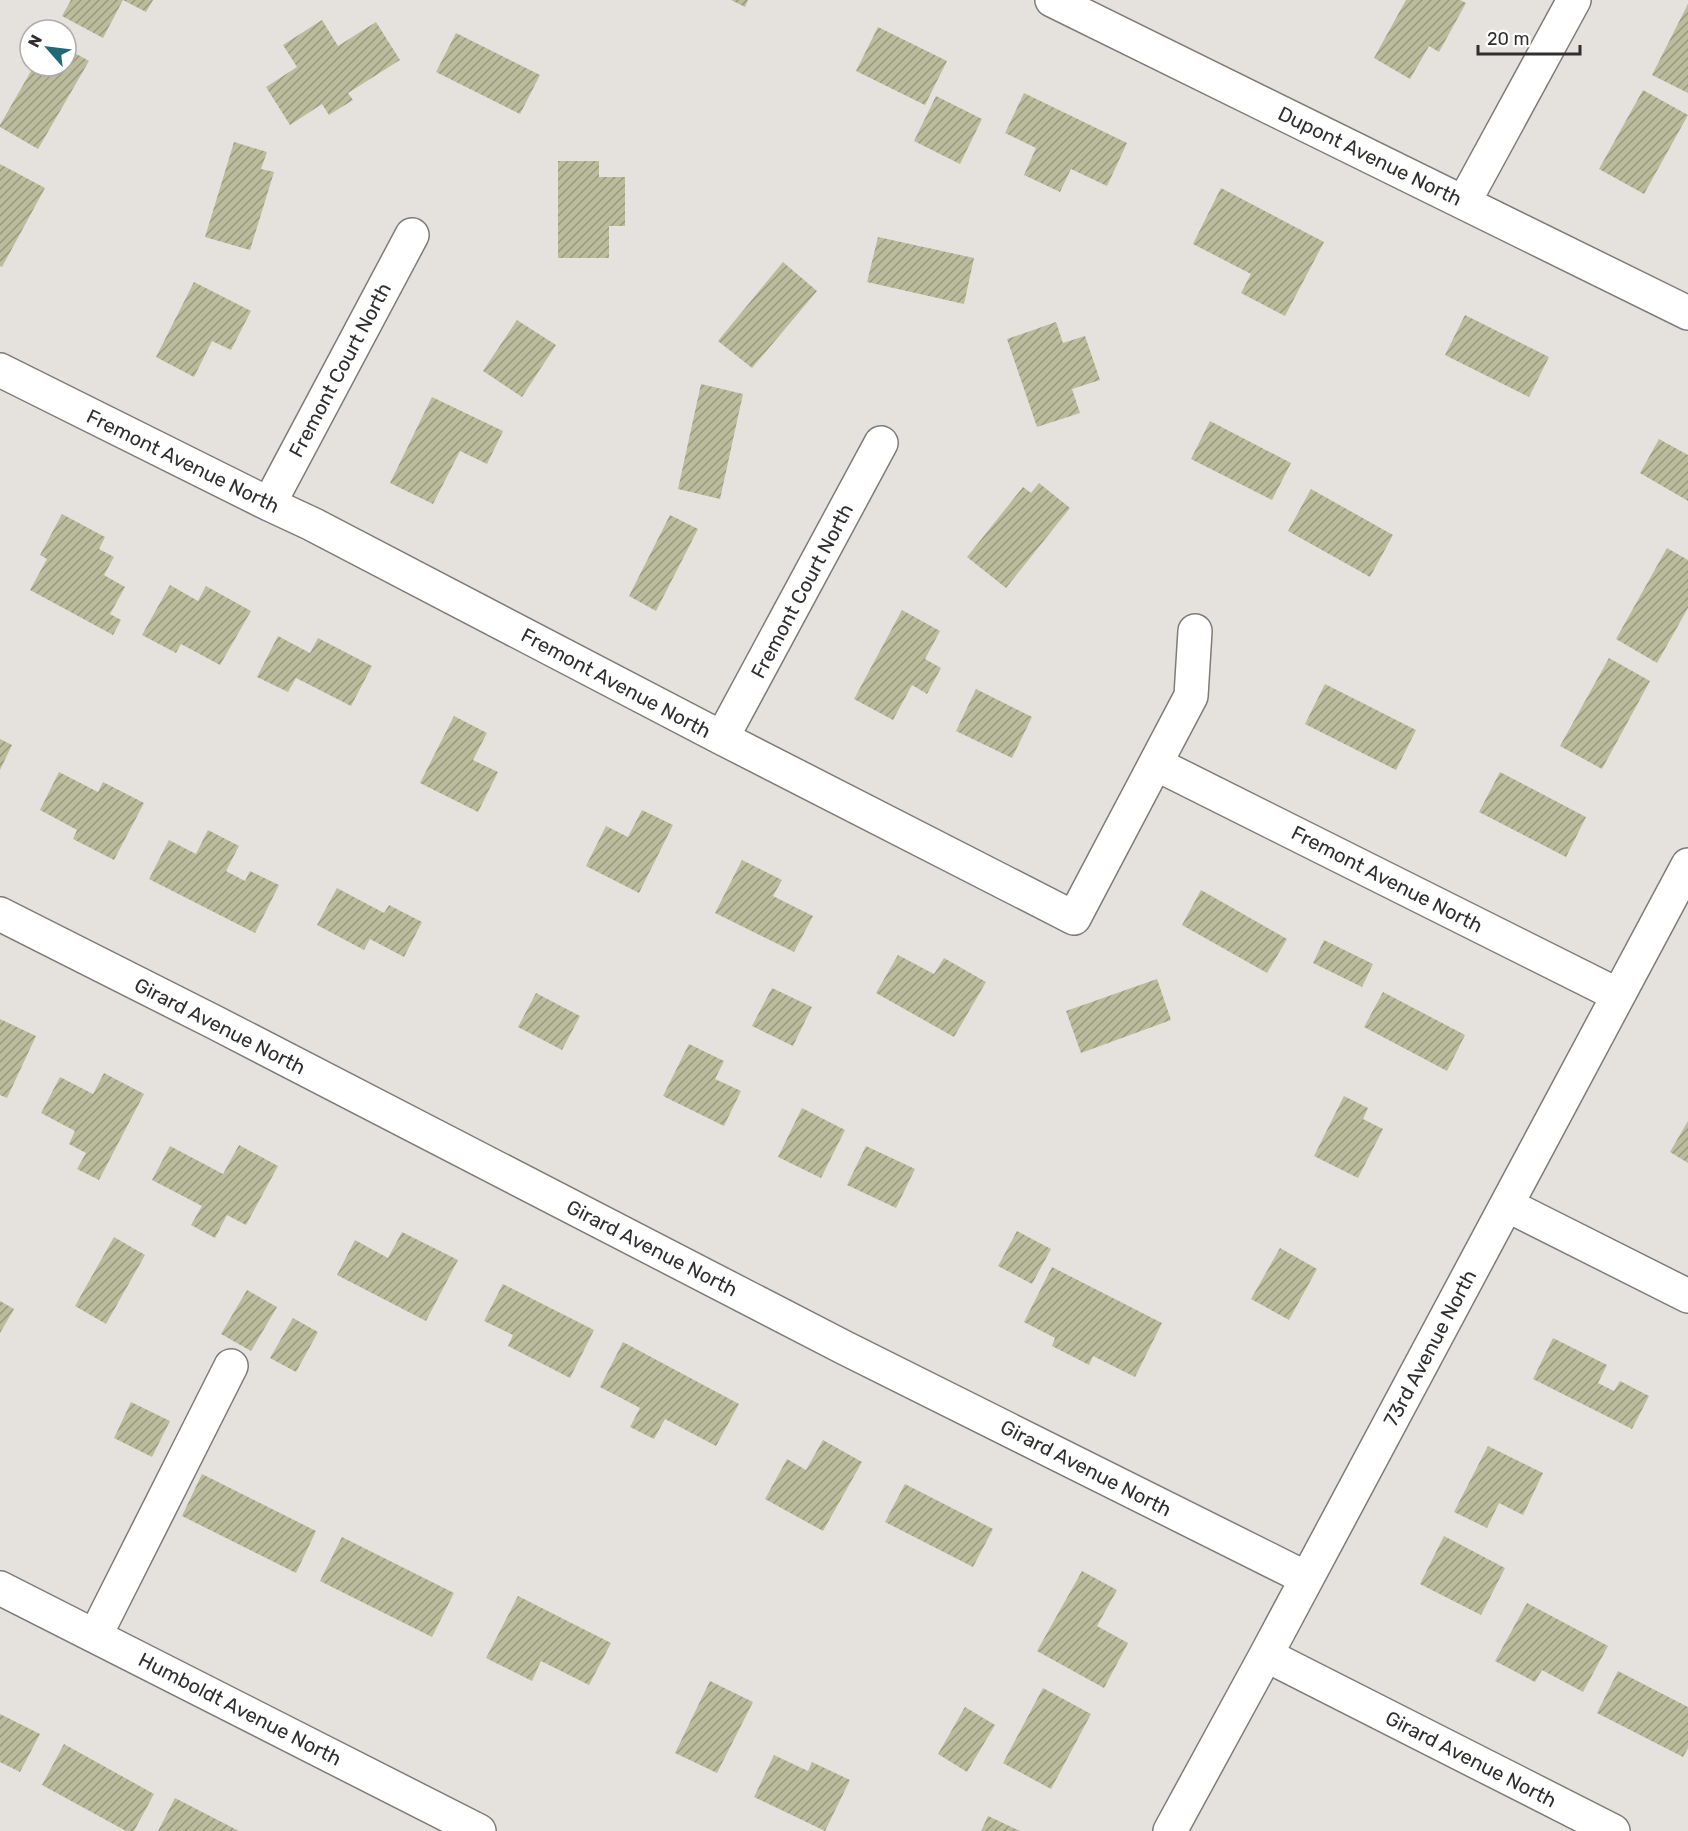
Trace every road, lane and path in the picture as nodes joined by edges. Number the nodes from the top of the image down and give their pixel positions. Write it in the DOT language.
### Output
graph roads {
  1 [pos="1574,0"];
  2 [pos="1064,3"];
  3 [pos="1464,202"];
  4 [pos="412,235"];
  5 [pos="1688,313"];
  6 [pos="0,370"];
  7 [pos="882,443"];
  8 [pos="269,504"];
  9 [pos="1195,631"];
  10 [pos="722,738"];
  11 [pos="1156,764"];
  12 [pos="1688,865"];
  13 [pos="0,914"];
  14 [pos="1618,995"];
  15 [pos="1507,1204"];
  16 [pos="1688,1296"];
  17 [pos="231,1366"];
  18 [pos="1306,1578"];
  19 [pos="0,1588"];
  20 [pos="94,1636"];
  21 [pos="1266,1654"];
  22 [pos="479,1831"];
  23 [pos="1170,1831"];
  24 [pos="1613,1831"];
  1 -- 3 [label="street"];
  2 -- 3 [label="street, Dupont Avenue North"];
  3 -- 5 [label="street, Dupont Avenue North"];
  4 -- 8 [label="street, Fremont Court North"];
  6 -- 8 [label="street, Fremont Avenue North"];
  7 -- 10 [label="street, Fremont Court North"];
  8 -- 10 [label="street, Fremont Avenue North"];
  9 -- 11 [label="street, Fremont Avenue North"];
  10 -- 11 [label="street, Fremont Avenue North"];
  11 -- 14 [label="street, Fremont Avenue North"];
  12 -- 14 [label="street, 73rd Avenue North"];
  13 -- 18 [label="street, Girard Avenue North"];
  14 -- 15 [label="street, 73rd Avenue North"];
  15 -- 16 [label="street"];
  15 -- 18 [label="street, 73rd Avenue North"];
  17 -- 20 [label="street"];
  18 -- 21 [label="street, 73rd Avenue North"];
  19 -- 20 [label="street, Humboldt Avenue North"];
  20 -- 22 [label="street, Humboldt Avenue North"];
  21 -- 23 [label="street, 73rd Avenue North"];
  21 -- 24 [label="street, Girard Avenue North"];
}
